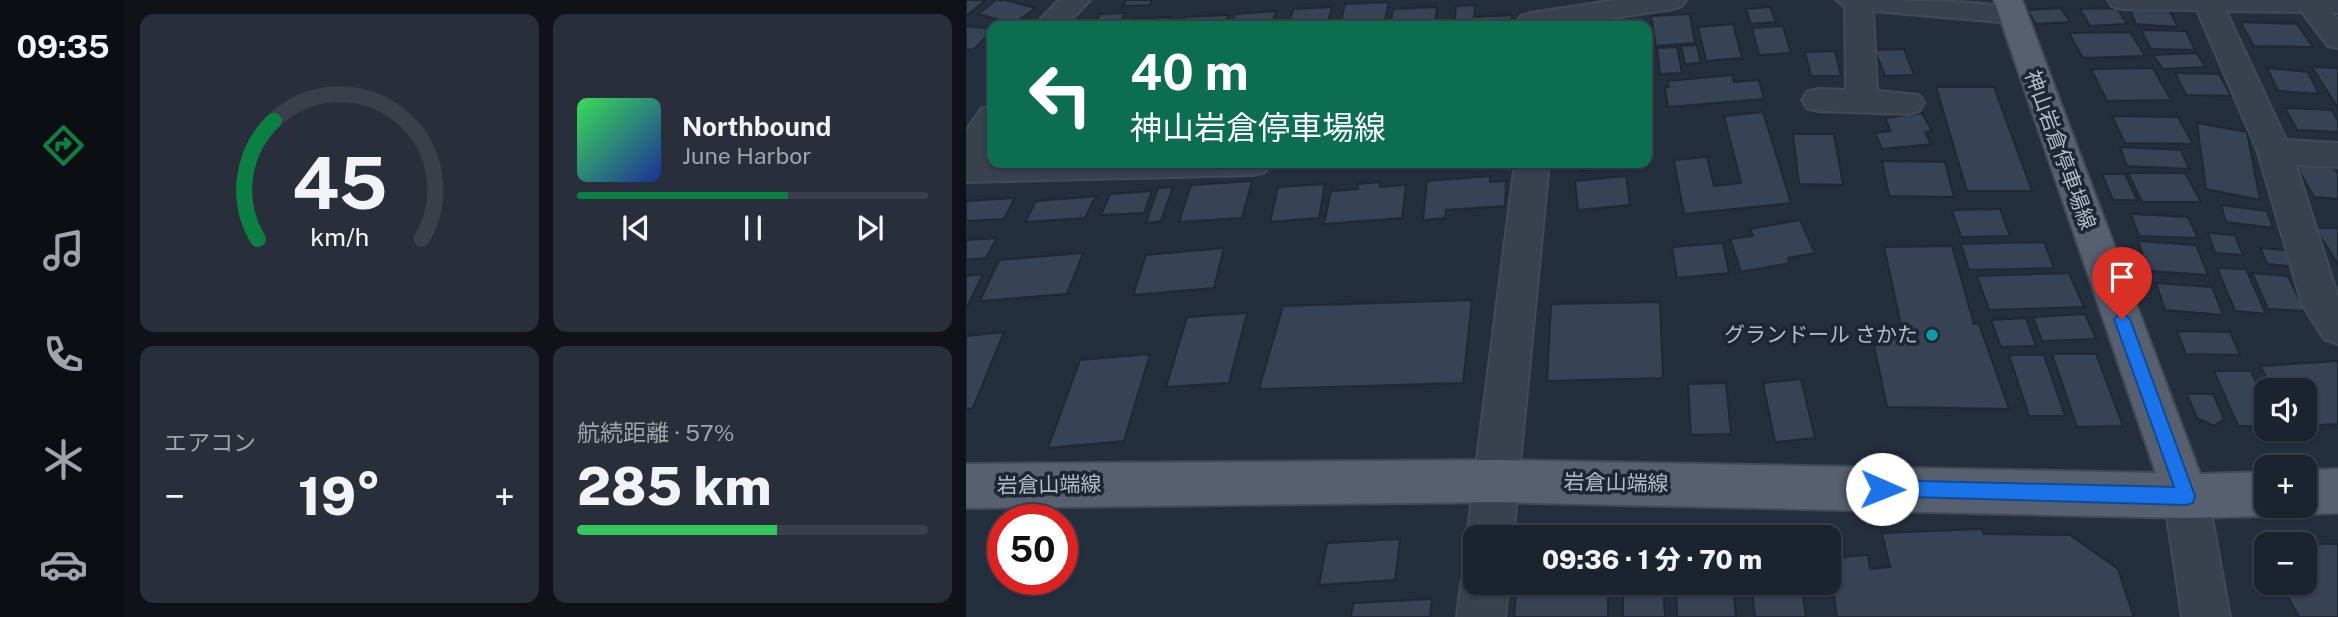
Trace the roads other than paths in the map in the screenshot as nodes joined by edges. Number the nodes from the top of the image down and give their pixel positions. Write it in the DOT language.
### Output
graph roads {
  1 [pos="1076,0"];
  2 [pos="1672,0"];
  3 [pos="2122,0"];
  4 [pos="1854,1"];
  5 [pos="2207,1"];
  6 [pos="2325,5"];
  7 [pos="2010,7"];
  8 [pos="1531,16"];
  9 [pos="1053,21"];
  10 [pos="2338,39"];
  11 [pos="1818,100"];
  12 [pos="1862,102"];
  13 [pos="1908,103"];
  14 [pos="987,125"];
  15 [pos="2276,152"];
  16 [pos="2338,155"];
  17 [pos="966,158"];
  18 [pos="1048,168"];
  19 [pos="1531,168"];
  20 [pos="966,170"];
  21 [pos="2338,327"];
  22 [pos="1496,481"];
  23 [pos="966,486"];
  24 [pos="2338,491"];
  25 [pos="2317,492"];
  26 [pos="2254,494"];
  27 [pos="2186,496"];
  28 [pos="1491,525"];
  29 [pos="1484,595"];
  30 [pos="1481,617"];
  31 [pos="2206,617"];
  1 -- 9 [label="street"];
  2 -- 8 [label="street"];
  3 -- 5 [label="street"];
  4 -- 7 [label="street"];
  4 -- 12 [label="street"];
  5 -- 6 [label="street"];
  5 -- 15 [label="street"];
  6 -- 10 [label="street"];
  7 -- 27 [label="main road, 神山岩倉停車場線"];
  11 -- 12 [label="street"];
  12 -- 13 [label="street"];
  14 -- 17 [label="street"];
  15 -- 16 [label="street"];
  15 -- 21 [label="street"];
  18 -- 20 [label="street"];
  19 -- 22 [label="street"];
  22 -- 23 [label="main road, 岩倉山端線"];
  22 -- 27 [label="main road, 岩倉山端線"];
  22 -- 28 [label="street"];
  24 -- 25 [label="main road"];
  26 -- 27 [label="main road, 岩倉山端線"];
  27 -- 31 [label="street"];
  29 -- 30 [label="street"];
}
